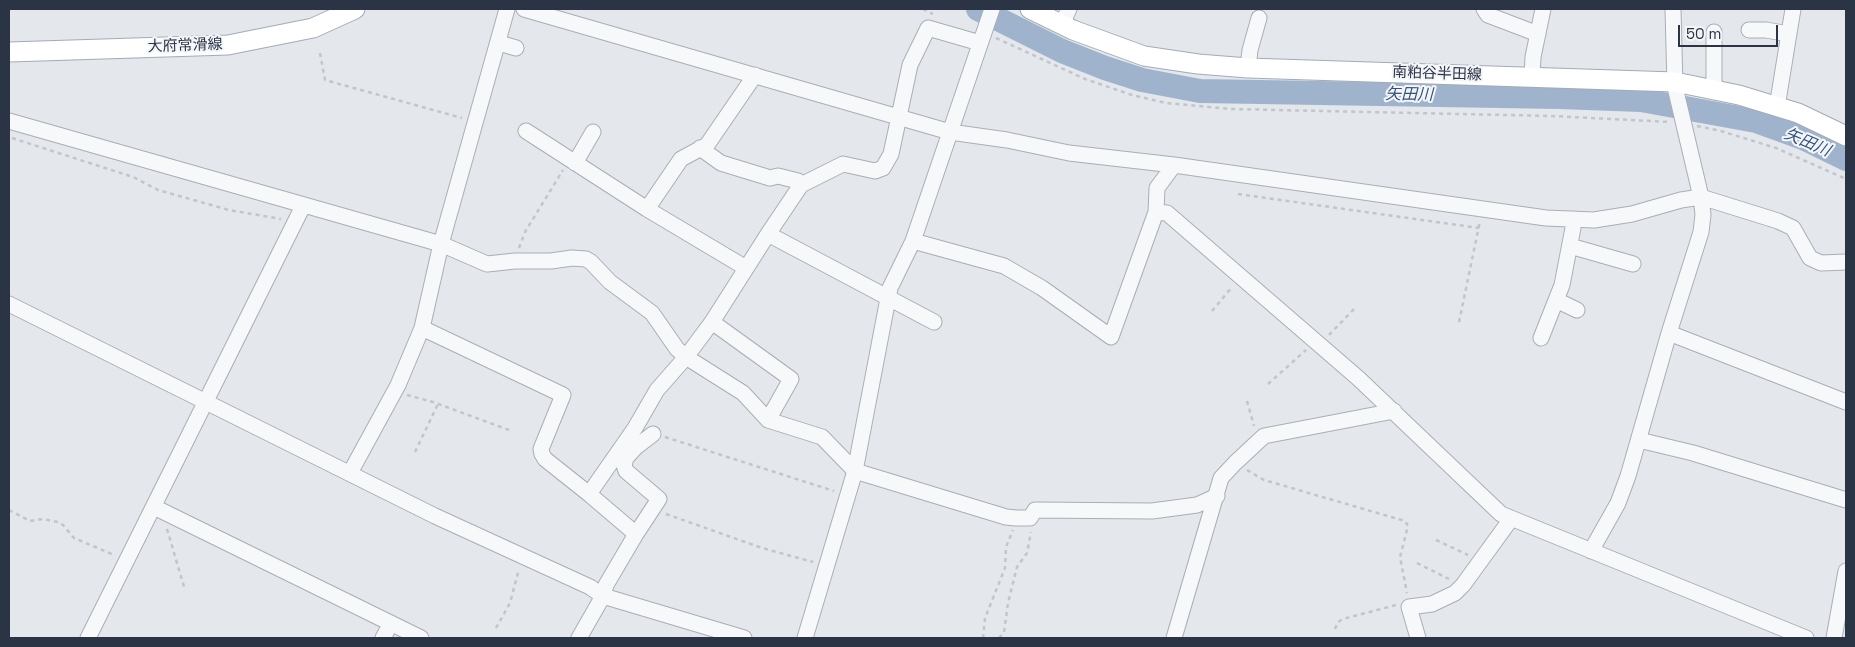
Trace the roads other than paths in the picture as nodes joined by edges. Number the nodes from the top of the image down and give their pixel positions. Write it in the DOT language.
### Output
graph roads {
  1 [pos="355,9"];
  2 [pos="507,9"];
  3 [pos="524,9"];
  4 [pos="992,9"];
  5 [pos="1030,9"];
  6 [pos="1484,9"];
  7 [pos="1543,9"];
  8 [pos="1673,9"];
  9 [pos="1793,9"];
  10 [pos="1065,16"];
  11 [pos="1259,18"];
  12 [pos="1749,30"];
  13 [pos="1714,32"];
  14 [pos="1538,34"];
  15 [pos="1789,34"];
  16 [pos="982,36"];
  17 [pos="499,43"];
  18 [pos="516,48"];
  19 [pos="9,52"];
  20 [pos="1248,68"];
  21 [pos="755,75"];
  22 [pos="1532,77"];
  23 [pos="1675,84"];
  24 [pos="1714,90"];
  25 [pos="1777,107"];
  26 [pos="899,118"];
  27 [pos="9,121"];
  28 [pos="526,132"];
  29 [pos="593,132"];
  30 [pos="950,132"];
  31 [pos="1846,136"];
  32 [pos="700,148"];
  33 [pos="572,161"];
  34 [pos="1174,165"];
  35 [pos="801,185"];
  36 [pos="1701,197"];
  37 [pos="303,206"];
  38 [pos="647,209"];
  39 [pos="1156,212"];
  40 [pos="1573,219"];
  41 [pos="768,234"];
  42 [pos="913,241"];
  43 [pos="441,244"];
  44 [pos="1570,246"];
  45 [pos="1846,262"];
  46 [pos="1632,264"];
  47 [pos="746,268"];
  48 [pos="888,299"];
  49 [pos="1556,300"];
  50 [pos="9,304"];
  51 [pos="1578,310"];
  52 [pos="712,322"];
  53 [pos="934,322"];
  54 [pos="422,328"];
  55 [pos="1669,333"];
  56 [pos="1541,338"];
  57 [pos="686,357"];
  58 [pos="205,401"];
  59 [pos="1846,402"];
  60 [pos="1394,411"];
  61 [pos="768,420"];
  62 [pos="653,434"];
  63 [pos="1639,440"];
  64 [pos="855,471"];
  65 [pos="350,473"];
  66 [pos="589,494"];
  67 [pos="1217,496"];
  68 [pos="1846,500"];
  69 [pos="160,510"];
  70 [pos="1511,519"];
  71 [pos="636,534"];
  72 [pos="1591,551"];
  73 [pos="1846,571"];
  74 [pos="603,596"];
  75 [pos="391,623"];
  76 [pos="413,636"];
  77 [pos="88,638"];
  78 [pos="383,638"];
  79 [pos="579,638"];
  80 [pos="744,638"];
  81 [pos="805,638"];
  82 [pos="1174,638"];
  83 [pos="1418,638"];
  84 [pos="1806,638"];
  85 [pos="1834,638"];
  1 -- 19 [label="main road, 大府常滑線"];
  2 -- 17 [label="street"];
  3 -- 21 [label="street"];
  4 -- 16 [label="street"];
  5 -- 10 [label="main road, 南粕谷半田線"];
  6 -- 14 [label="street"];
  7 -- 14 [label="street"];
  8 -- 23 [label="street"];
  9 -- 15 [label="street"];
  10 -- 20 [label="main road, 南粕谷半田線"];
  11 -- 20 [label="street"];
  12 -- 15 [label="street"];
  13 -- 24 [label="street"];
  14 -- 22 [label="street"];
  15 -- 25 [label="street"];
  16 -- 26 [label="street"];
  16 -- 30 [label="street"];
  17 -- 18 [label="street"];
  17 -- 43 [label="street"];
  20 -- 22 [label="main road, 南粕谷半田線"];
  21 -- 26 [label="street"];
  21 -- 32 [label="street"];
  22 -- 23 [label="main road, 南粕谷半田線"];
  23 -- 24 [label="main road, 南粕谷半田線"];
  23 -- 36 [label="street"];
  24 -- 25 [label="main road, 南粕谷半田線"];
  25 -- 31 [label="main road, 南粕谷半田線"];
  26 -- 30 [label="street"];
  26 -- 35 [label="street"];
  27 -- 37 [label="street"];
  28 -- 33 [label="street"];
  29 -- 33 [label="street"];
  30 -- 34 [label="street"];
  30 -- 42 [label="street"];
  32 -- 35 [label="street"];
  32 -- 38 [label="street"];
  33 -- 38 [label="street"];
  34 -- 39 [label="street"];
  34 -- 40 [label="street"];
  35 -- 41 [label="street"];
  36 -- 40 [label="street"];
  36 -- 45 [label="street"];
  36 -- 55 [label="street"];
  37 -- 43 [label="street"];
  37 -- 58 [label="street"];
  38 -- 47 [label="street"];
  39 -- 42 [label="street"];
  39 -- 60 [label="street"];
  40 -- 44 [label="street"];
  41 -- 47 [label="street"];
  41 -- 48 [label="street"];
  42 -- 48 [label="street"];
  43 -- 54 [label="street"];
  43 -- 57 [label="street"];
  44 -- 46 [label="street"];
  44 -- 49 [label="street"];
  47 -- 52 [label="street"];
  48 -- 53 [label="street"];
  48 -- 64 [label="street"];
  49 -- 51 [label="street"];
  49 -- 56 [label="street"];
  50 -- 58 [label="street"];
  52 -- 57 [label="street"];
  52 -- 61 [label="street"];
  54 -- 65 [label="street"];
  54 -- 66 [label="street"];
  55 -- 59 [label="street"];
  55 -- 63 [label="street"];
  57 -- 61 [label="street"];
  57 -- 66 [label="street"];
  58 -- 65 [label="street"];
  58 -- 69 [label="street"];
  60 -- 67 [label="street"];
  60 -- 70 [label="street"];
  61 -- 64 [label="street"];
  62 -- 71 [label="street"];
  63 -- 68 [label="street"];
  63 -- 72 [label="street"];
  64 -- 67 [label="street"];
  64 -- 81 [label="street"];
  65 -- 74 [label="street"];
  66 -- 71 [label="street"];
  67 -- 82 [label="street"];
  69 -- 75 [label="street"];
  69 -- 77 [label="street"];
  70 -- 72 [label="street"];
  70 -- 83 [label="street"];
  71 -- 74 [label="street"];
  72 -- 84 [label="street"];
  73 -- 85 [label="street"];
  74 -- 79 [label="street"];
  74 -- 80 [label="street"];
  75 -- 76 [label="street"];
  75 -- 78 [label="street"];
}
